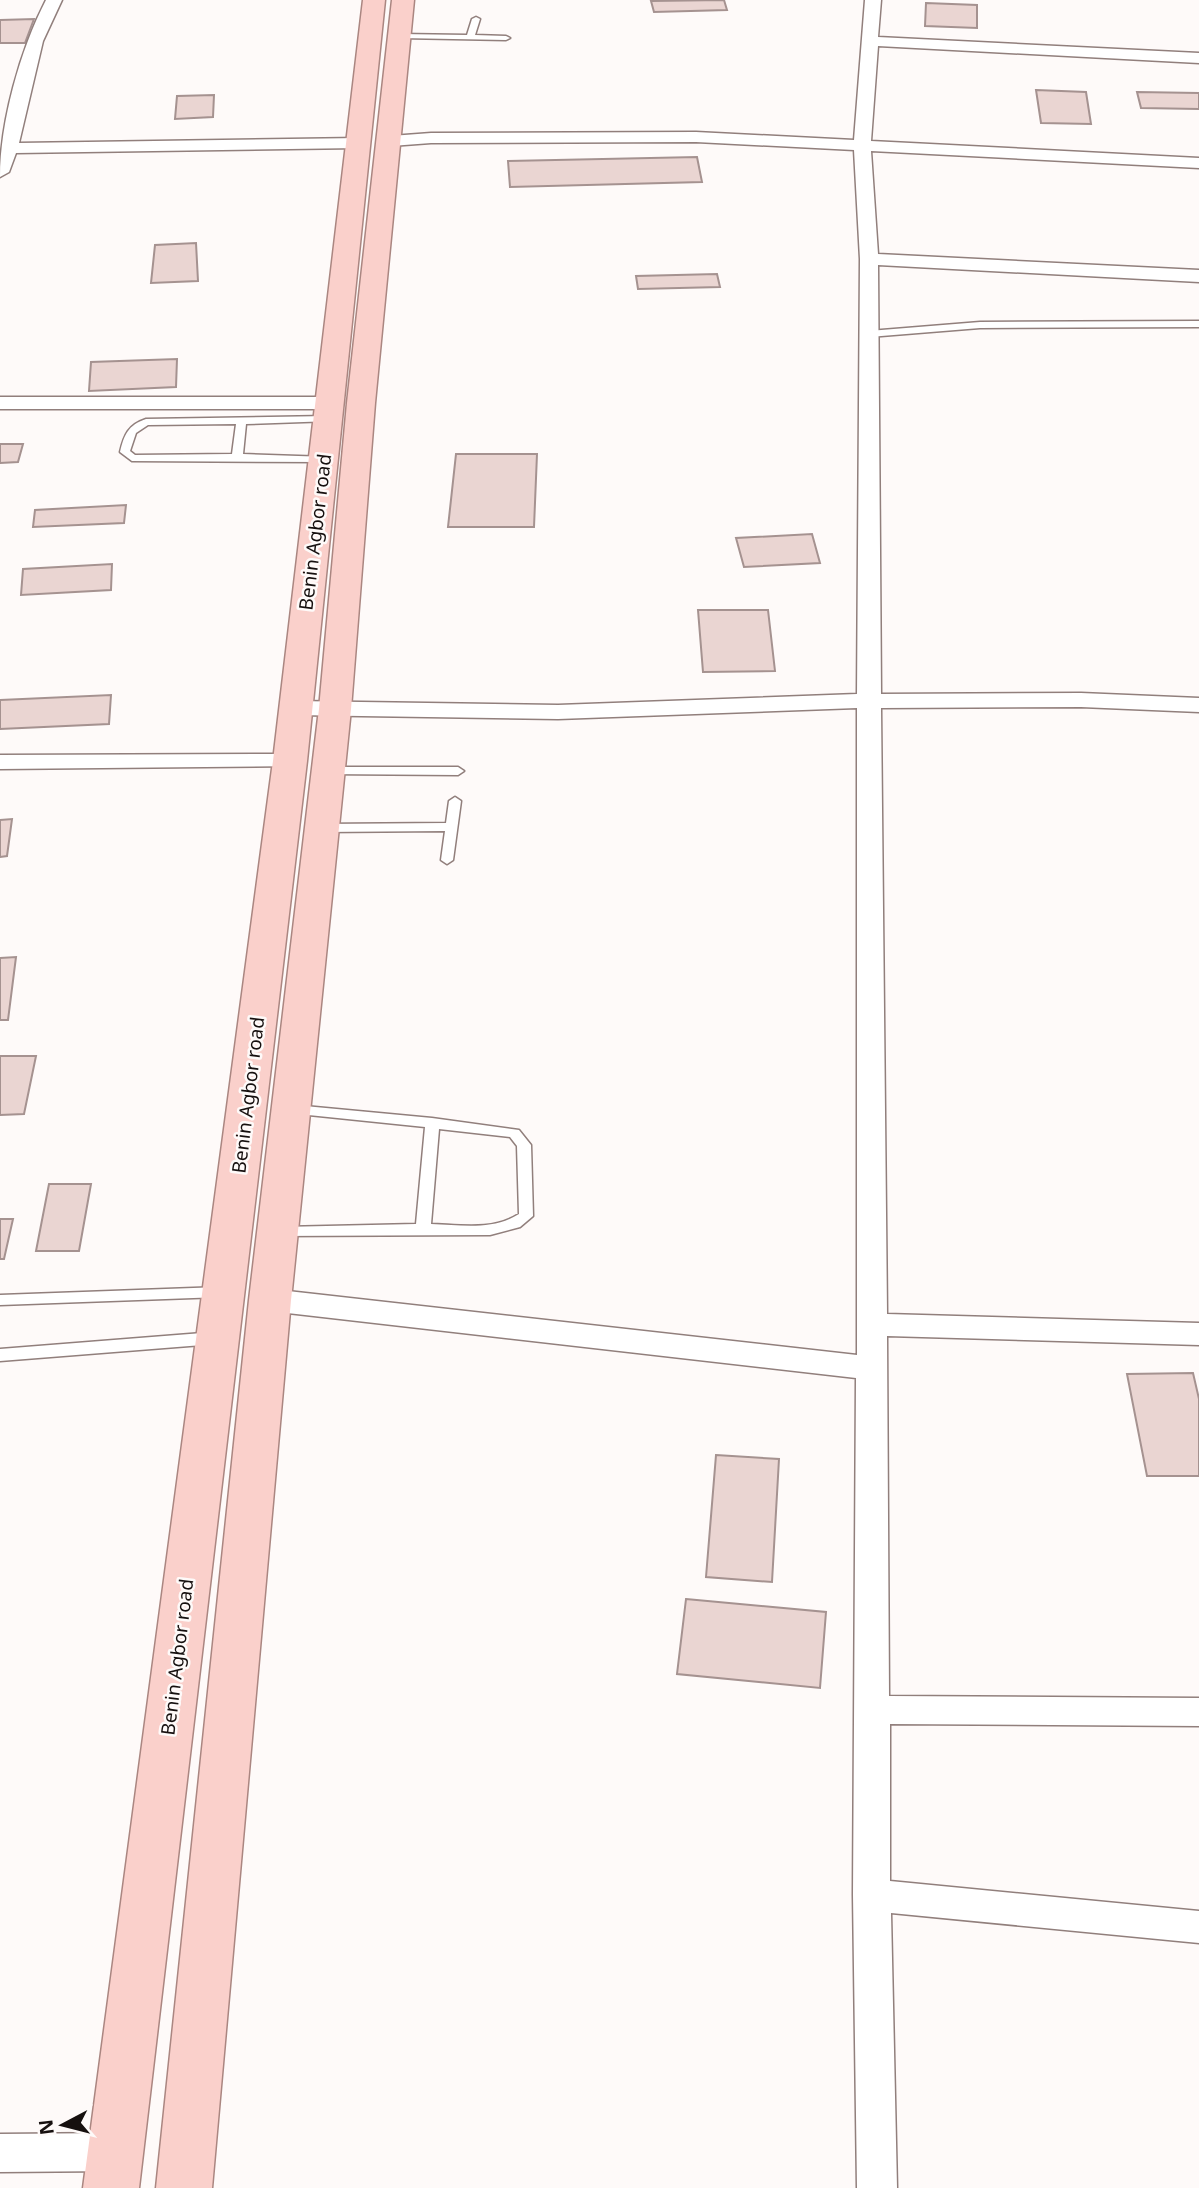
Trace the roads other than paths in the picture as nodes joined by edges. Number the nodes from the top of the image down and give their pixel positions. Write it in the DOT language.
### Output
graph roads {
  1 [pos="54,0"];
  2 [pos="374,0"];
  3 [pos="873,0"];
  4 [pos="402,18"];
  5 [pos="476,19"];
  6 [pos="470,37"];
  7 [pos="506,38"];
  8 [pos="869,41"];
  9 [pos="1199,58"];
  10 [pos="375,142"];
  11 [pos="862,147"];
  12 [pos="5,148"];
  13 [pos="1199,163"];
  14 [pos="0,173"];
  15 [pos="869,259"];
  16 [pos="1199,276"];
  17 [pos="1199,324"];
  18 [pos="869,334"];
  19 [pos="0,403"];
  20 [pos="329,411"];
  21 [pos="241,421"];
  22 [pos="237,457"];
  23 [pos="324,459"];
  24 [pos="869,701"];
  25 [pos="1199,705"];
  26 [pos="295,708"];
  27 [pos="335,709"];
  28 [pos="290,761"];
  29 [pos="0,762"];
  30 [pos="327,771"];
  31 [pos="458,771"];
  32 [pos="455,801"];
  33 [pos="451,827"];
  34 [pos="321,828"];
  35 [pos="447,860"];
  36 [pos="290,1109"];
  37 [pos="432,1123"];
  38 [pos="422,1228"];
  39 [pos="277,1232"];
  40 [pos="223,1292"];
  41 [pos="0,1300"];
  42 [pos="270,1300"];
  43 [pos="872,1325"];
  44 [pos="1199,1334"];
  45 [pos="217,1338"];
  46 [pos="0,1355"];
  47 [pos="872,1368"];
  48 [pos="872,1710"];
  49 [pos="1199,1712"];
  50 [pos="872,1895"];
  51 [pos="1199,1927"];
  52 [pos="0,2153"];
  53 [pos="113,2170"];
  54 [pos="184,2188"];
  55 [pos="877,2188"];
  1 -- 12 [label="street"];
  2 -- 10 [label="highway, Benin Agbor road"];
  3 -- 8 [label="street"];
  4 -- 6 [label="lane"];
  4 -- 10 [label="highway, Benin Agbor road"];
  5 -- 6 [label="lane"];
  6 -- 7 [label="lane"];
  8 -- 9 [label="street"];
  8 -- 11 [label="street"];
  10 -- 11 [label="street"];
  10 -- 12 [label="street"];
  10 -- 20 [label="highway, Benin Agbor road"];
  10 -- 27 [label="highway, Benin Agbor road"];
  11 -- 13 [label="street"];
  11 -- 15 [label="street"];
  12 -- 14 [label="street"];
  15 -- 16 [label="street"];
  15 -- 18 [label="street"];
  17 -- 18 [label="lane"];
  18 -- 24 [label="street"];
  19 -- 20 [label="street"];
  20 -- 21 [label="lane"];
  20 -- 23 [label="highway, Benin Agbor road"];
  21 -- 22 [label="lane"];
  21 -- 22 [label="lane"];
  22 -- 23 [label="lane"];
  23 -- 26 [label="highway, Benin Agbor road"];
  24 -- 25 [label="street"];
  24 -- 27 [label="street"];
  24 -- 43 [label="street"];
  26 -- 27 [label="street"];
  26 -- 28 [label="highway, Benin Agbor road"];
  27 -- 30 [label="highway, Benin Agbor road"];
  28 -- 29 [label="street"];
  28 -- 40 [label="highway, Benin Agbor road"];
  30 -- 31 [label="lane"];
  30 -- 34 [label="highway, Benin Agbor road"];
  32 -- 33 [label="lane"];
  33 -- 34 [label="lane"];
  33 -- 35 [label="lane"];
  34 -- 36 [label="highway, Benin Agbor road"];
  36 -- 37 [label="lane"];
  36 -- 39 [label="highway, Benin Agbor road"];
  37 -- 38 [label="lane"];
  37 -- 38 [label="lane"];
  38 -- 39 [label="lane"];
  39 -- 42 [label="highway, Benin Agbor road"];
  40 -- 41 [label="lane"];
  40 -- 45 [label="highway, Benin Agbor road"];
  42 -- 47 [label="street"];
  42 -- 54 [label="highway, Benin Agbor road"];
  43 -- 44 [label="street"];
  43 -- 47 [label="street"];
  45 -- 46 [label="lane"];
  45 -- 53 [label="highway, Benin Agbor road"];
  47 -- 48 [label="street"];
  48 -- 49 [label="street"];
  48 -- 50 [label="street"];
  50 -- 51 [label="street"];
  50 -- 55 [label="street"];
  52 -- 53 [label="street"];
}
